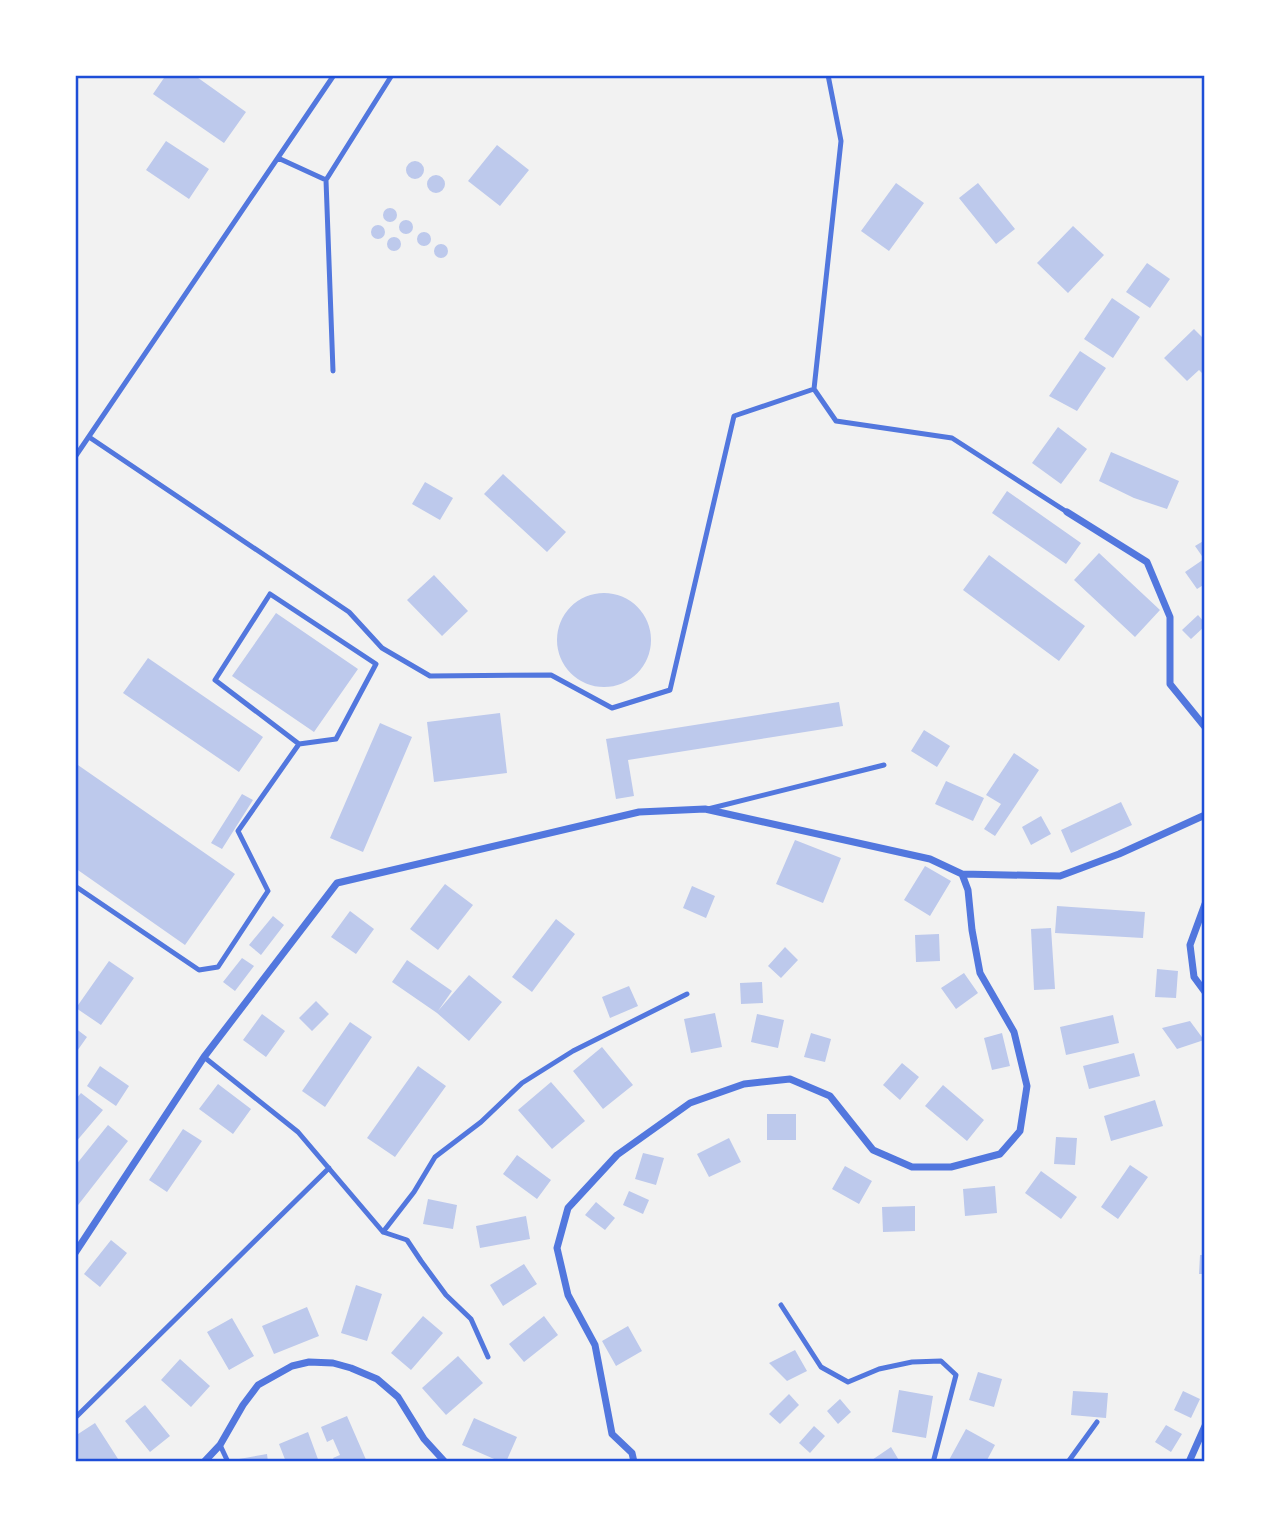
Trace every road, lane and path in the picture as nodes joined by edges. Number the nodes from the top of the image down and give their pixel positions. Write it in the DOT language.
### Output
graph roads {
  1 [pos="334,75"];
  2 [pos="392,75"];
  3 [pos="828,75"];
  4 [pos="278,158"];
  5 [pos="326,180"];
  6 [pos="333,371"];
  7 [pos="814,389"];
  8 [pos="89,437"];
  9 [pos="75,457"];
  10 [pos="1068,512"];
  11 [pos="1205,727"];
  12 [pos="299,744"];
  13 [pos="884,765"];
  14 [pos="705,809"];
  15 [pos="1205,815"];
  16 [pos="962,874"];
  17 [pos="75,886"];
  18 [pos="1205,904"];
  19 [pos="1205,992"];
  20 [pos="687,995"];
  21 [pos="204,1058"];
  22 [pos="329,1168"];
  23 [pos="383,1232"];
  24 [pos="75,1253"];
  25 [pos="781,1305"];
  26 [pos="488,1357"];
  27 [pos="75,1418"];
  28 [pos="1097,1422"];
  29 [pos="1205,1426"];
  30 [pos="220,1445"];
  31 [pos="204,1462"];
  32 [pos="228,1462"];
  33 [pos="445,1462"];
  34 [pos="634,1462"];
  35 [pos="935,1462"];
  36 [pos="1068,1462"];
  37 [pos="1189,1462"];
  1 -- 4 [label="lane"];
  2 -- 5 [label="lane"];
  3 -- 7 [label="lane"];
  4 -- 5 [label="lane"];
  4 -- 8 [label="lane"];
  5 -- 6 [label="lane"];
  7 -- 8 [label="lane"];
  7 -- 10 [label="lane"];
  8 -- 9 [label="lane"];
  10 -- 11 [label="street"];
  12 -- 12 [label="lane"];
  12 -- 17 [label="lane"];
  13 -- 14 [label="lane"];
  14 -- 16 [label="street"];
  14 -- 21 [label="street"];
  15 -- 16 [label="street"];
  16 -- 34 [label="street"];
  18 -- 19 [label="street"];
  20 -- 23 [label="lane"];
  21 -- 22 [label="lane"];
  21 -- 24 [label="street"];
  22 -- 23 [label="lane"];
  22 -- 27 [label="lane"];
  23 -- 26 [label="lane"];
  25 -- 35 [label="lane"];
  28 -- 36 [label="lane"];
  29 -- 37 [label="street"];
  30 -- 31 [label="street"];
  30 -- 32 [label="lane"];
  30 -- 33 [label="street"];
}
